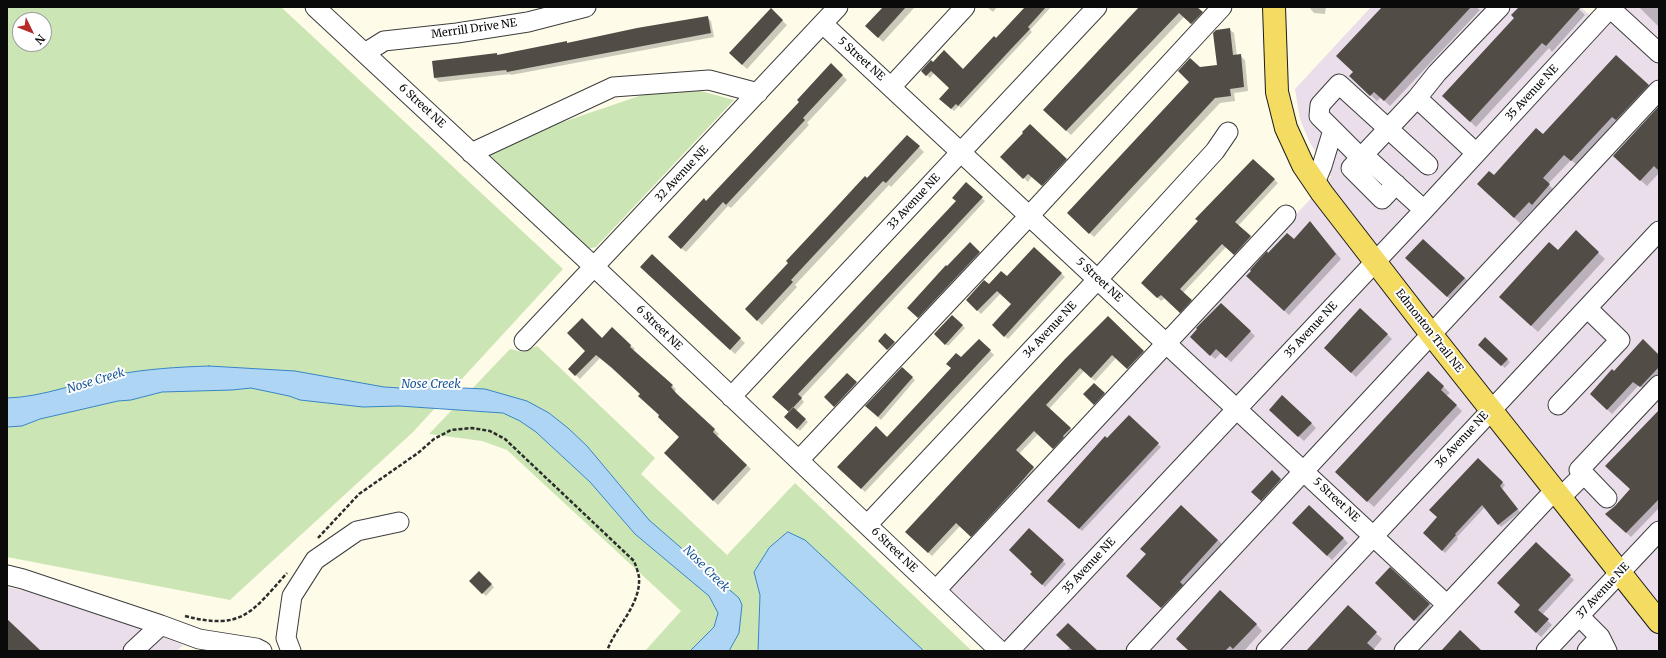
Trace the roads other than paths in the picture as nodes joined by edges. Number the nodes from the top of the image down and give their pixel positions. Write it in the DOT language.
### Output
graph roads {
  1 [pos="315,7"];
  2 [pos="586,7"];
  3 [pos="838,7"];
  4 [pos="965,7"];
  5 [pos="1097,7"];
  6 [pos="1222,7"];
  7 [pos="1274,7"];
  8 [pos="1500,7"];
  9 [pos="1611,8"];
  10 [pos="823,24"];
  11 [pos="365,53"];
  12 [pos="1659,54"];
  13 [pos="891,86"];
  14 [pos="1659,90"];
  15 [pos="758,93"];
  16 [pos="1417,98"];
  17 [pos="1388,129"];
  18 [pos="1333,130"];
  19 [pos="1228,132"];
  20 [pos="961,152"];
  21 [pos="472,153"];
  22 [pos="1476,153"];
  23 [pos="1360,158"];
  24 [pos="1428,165"];
  25 [pos="1315,183"];
  26 [pos="1424,210"];
  27 [pos="1030,215"];
  28 [pos="1286,215"];
  29 [pos="1659,231"];
  30 [pos="1375,261"];
  31 [pos="595,267"];
  32 [pos="1098,279"];
  33 [pos="1586,308"];
  34 [pos="1431,334"];
  35 [pos="524,341"];
  36 [pos="1166,343"];
  37 [pos="1659,385"];
  38 [pos="731,397"];
  39 [pos="1558,405"];
  40 [pos="1236,409"];
  41 [pos="1491,409"];
  42 [pos="799,460"];
  43 [pos="1304,471"];
  44 [pos="1584,474"];
  45 [pos="1557,495"];
  46 [pos="1607,498"];
  47 [pos="399,522"];
  48 [pos="868,524"];
  49 [pos="1659,531"];
  50 [pos="1374,535"];
  51 [pos="1620,573"];
  52 [pos="7,575"];
  53 [pos="936,590"];
  54 [pos="1447,605"];
  55 [pos="1579,616"];
  56 [pos="1659,622"];
  57 [pos="161,625"];
  58 [pos="1603,644"];
  59 [pos="133,651"];
  60 [pos="262,651"];
  61 [pos="291,651"];
  62 [pos="1000,651"];
  63 [pos="1009,651"];
  64 [pos="1136,651"];
  65 [pos="1266,651"];
  66 [pos="1404,651"];
  67 [pos="1546,651"];
  68 [pos="1587,651"];
  1 -- 11 [label="street, 6 Street NE"];
  2 -- 11 [label="street, Merrill Drive NE"];
  3 -- 10 [label="street, 32 Avenue NE"];
  4 -- 13 [label="street"];
  5 -- 20 [label="street, 33 Avenue NE"];
  6 -- 27 [label="street"];
  7 -- 25 [label="main road, Edmonton Trail NE"];
  8 -- 16 [label="street"];
  9 -- 12 [label="street"];
  9 -- 22 [label="street, 35 Avenue NE"];
  10 -- 13 [label="street, 5 Street NE"];
  10 -- 15 [label="street, 32 Avenue NE"];
  11 -- 21 [label="street, 6 Street NE"];
  13 -- 20 [label="street, 5 Street NE"];
  14 -- 34 [label="street"];
  15 -- 21 [label="street"];
  15 -- 31 [label="street, 32 Avenue NE"];
  16 -- 17 [label="street"];
  16 -- 22 [label="street"];
  17 -- 18 [label="street"];
  17 -- 23 [label="street"];
  17 -- 24 [label="street"];
  18 -- 23 [label="street"];
  18 -- 25 [label="street"];
  19 -- 32 [label="street, 34 Avenue NE"];
  20 -- 27 [label="street, 5 Street NE"];
  20 -- 38 [label="street, 33 Avenue NE"];
  21 -- 31 [label="street, 6 Street NE"];
  22 -- 26 [label="street, 35 Avenue NE"];
  23 -- 26 [label="street"];
  25 -- 30 [label="main road, Edmonton Trail NE"];
  26 -- 30 [label="street, 35 Avenue NE"];
  27 -- 32 [label="street, 5 Street NE"];
  27 -- 42 [label="street"];
  28 -- 36 [label="street"];
  29 -- 33 [label="street, 36 Avenue NE"];
  30 -- 34 [label="main road, Edmonton Trail NE"];
  30 -- 40 [label="street, 35 Avenue NE"];
  31 -- 35 [label="street, 32 Avenue NE"];
  31 -- 38 [label="street, 6 Street NE"];
  32 -- 36 [label="street, 5 Street NE"];
  32 -- 48 [label="street, 34 Avenue NE"];
  33 -- 39 [label="street"];
  33 -- 41 [label="street, 36 Avenue NE"];
  34 -- 41 [label="main road, Edmonton Trail NE"];
  34 -- 43 [label="street"];
  36 -- 40 [label="street, 5 Street NE"];
  36 -- 53 [label="street"];
  37 -- 44 [label="street"];
  38 -- 42 [label="street, 6 Street NE"];
  40 -- 43 [label="street, 5 Street NE"];
  40 -- 63 [label="street, 35 Avenue NE"];
  41 -- 45 [label="main road, Edmonton Trail NE"];
  41 -- 50 [label="street, 36 Avenue NE"];
  42 -- 48 [label="street, 6 Street NE"];
  43 -- 50 [label="street, 5 Street NE"];
  43 -- 64 [label="street"];
  44 -- 45 [label="street"];
  44 -- 46 [label="street"];
  45 -- 51 [label="main road, Edmonton Trail NE"];
  45 -- 54 [label="street"];
  47 -- 61 [label="street"];
  48 -- 53 [label="street, 6 Street NE"];
  49 -- 51 [label="street, 37 Avenue NE"];
  50 -- 54 [label="street, 5 Street NE"];
  50 -- 65 [label="street, 36 Avenue NE"];
  51 -- 55 [label="street, 37 Avenue NE"];
  51 -- 56 [label="main road, Edmonton Trail NE"];
  52 -- 57 [label="street"];
  53 -- 62 [label="street, 6 Street NE"];
  54 -- 66 [label="street"];
  55 -- 58 [label="street"];
  55 -- 67 [label="street, 37 Avenue NE"];
  57 -- 59 [label="street"];
  57 -- 60 [label="street"];
  58 -- 68 [label="street"];
}
